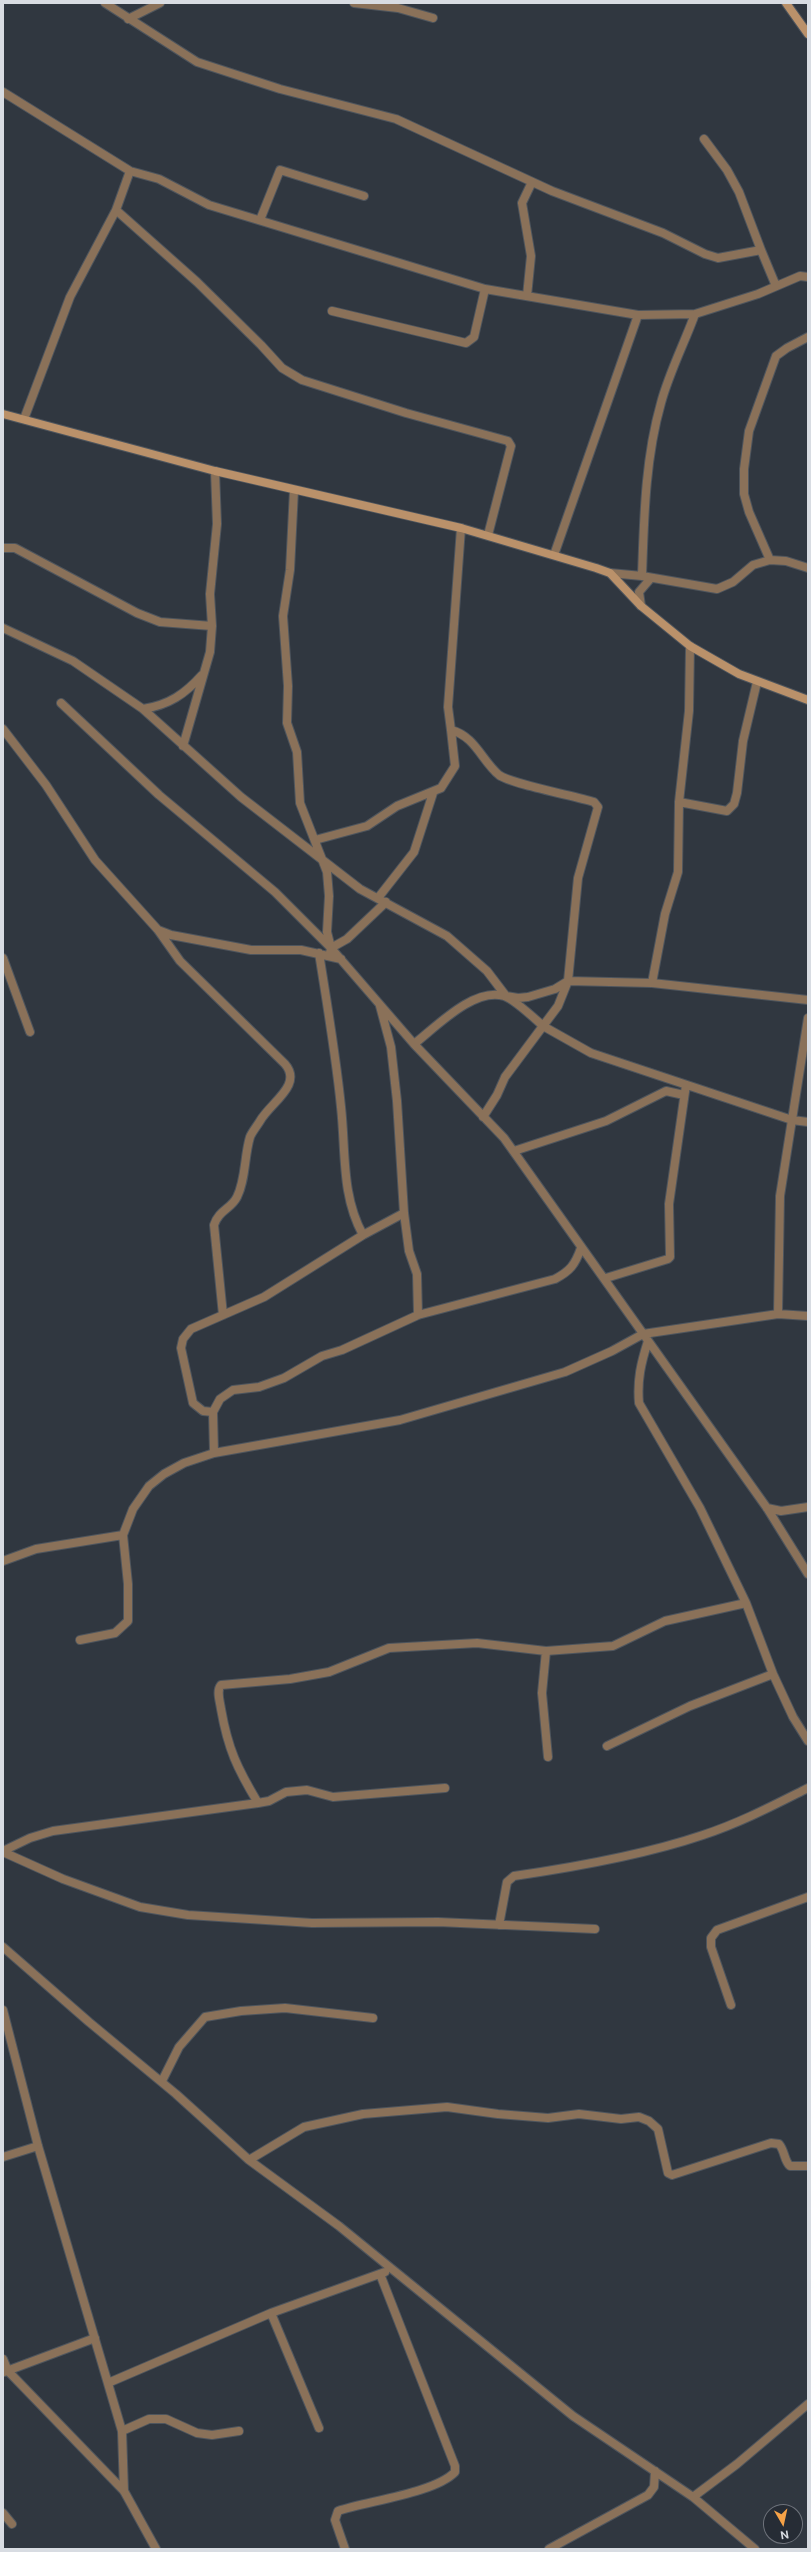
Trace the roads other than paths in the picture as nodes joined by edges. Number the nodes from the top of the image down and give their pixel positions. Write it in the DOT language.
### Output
graph roads {
  1 [pos="105,3"];
  2 [pos="160,3"];
  3 [pos="354,3"];
  4 [pos="786,3"];
  5 [pos="433,18"];
  6 [pos="128,19"];
  7 [pos="808,34"];
  8 [pos="3,92"];
  9 [pos="704,139"];
  10 [pos="130,171"];
  11 [pos="532,182"];
  12 [pos="364,196"];
  13 [pos="116,210"];
  14 [pos="260,220"];
  15 [pos="761,250"];
  16 [pos="807,275"];
  17 [pos="776,286"];
  18 [pos="485,289"];
  19 [pos="527,296"];
  20 [pos="332,311"];
  21 [pos="696,314"];
  22 [pos="638,315"];
  23 [pos="808,337"];
  24 [pos="3,414"];
  25 [pos="24,419"];
  26 [pos="215,471"];
  27 [pos="294,490"];
  28 [pos="461,528"];
  29 [pos="488,535"];
  30 [pos="3,548"];
  31 [pos="554,555"];
  32 [pos="770,560"];
  33 [pos="808,568"];
  34 [pos="610,573"];
  35 [pos="642,576"];
  36 [pos="651,578"];
  37 [pos="641,606"];
  38 [pos="212,626"];
  39 [pos="3,628"];
  40 [pos="690,646"];
  41 [pos="204,673"];
  42 [pos="757,682"];
  43 [pos="808,700"];
  44 [pos="61,702"];
  45 [pos="143,709"];
  46 [pos="3,729"];
  47 [pos="451,730"];
  48 [pos="183,746"];
  49 [pos="432,793"];
  50 [pos="679,802"];
  51 [pos="315,840"];
  52 [pos="324,862"];
  53 [pos="378,898"];
  54 [pos="386,902"];
  55 [pos="158,930"];
  56 [pos="330,952"];
  57 [pos="319,953"];
  58 [pos="3,958"];
  59 [pos="568,980"];
  60 [pos="652,983"];
  61 [pos="506,996"];
  62 [pos="808,1000"];
  63 [pos="380,1003"];
  64 [pos="808,1018"];
  65 [pos="543,1026"];
  66 [pos="30,1032"];
  67 [pos="414,1044"];
  68 [pos="686,1085"];
  69 [pos="684,1095"];
  70 [pos="483,1116"];
  71 [pos="792,1120"];
  72 [pos="808,1122"];
  73 [pos="514,1151"];
  74 [pos="404,1213"];
  75 [pos="363,1235"];
  76 [pos="581,1248"];
  77 [pos="606,1278"];
  78 [pos="418,1314"];
  79 [pos="778,1314"];
  80 [pos="224,1315"];
  81 [pos="808,1316"];
  82 [pos="643,1334"];
  83 [pos="648,1342"];
  84 [pos="213,1412"];
  85 [pos="214,1453"];
  86 [pos="808,1507"];
  87 [pos="767,1508"];
  88 [pos="123,1535"];
  89 [pos="3,1561"];
  90 [pos="808,1574"];
  91 [pos="746,1603"];
  92 [pos="80,1640"];
  93 [pos="546,1651"];
  94 [pos="773,1674"];
  95 [pos="804,1729"];
  96 [pos="808,1741"];
  97 [pos="607,1746"];
  98 [pos="548,1758"];
  99 [pos="445,1788"];
  100 [pos="808,1788"];
  101 [pos="258,1803"];
  102 [pos="3,1851"];
  103 [pos="808,1897"];
  104 [pos="499,1925"];
  105 [pos="595,1929"];
  106 [pos="3,1947"];
  107 [pos="731,2005"];
  108 [pos="3,2010"];
  109 [pos="373,2018"];
  110 [pos="6,2034"];
  111 [pos="162,2081"];
  112 [pos="38,2146"];
  113 [pos="3,2157"];
  114 [pos="249,2160"];
  115 [pos="808,2166"];
  116 [pos="391,2270"];
  117 [pos="380,2274"];
  118 [pos="271,2313"];
  119 [pos="95,2338"];
  120 [pos="3,2359"];
  121 [pos="6,2371"];
  122 [pos="108,2383"];
  123 [pos="808,2404"];
  124 [pos="319,2428"];
  125 [pos="239,2431"];
  126 [pos="122,2432"];
  127 [pos="655,2471"];
  128 [pos="124,2491"];
  129 [pos="693,2497"];
  130 [pos="3,2513"];
  131 [pos="12,2524"];
  132 [pos="156,2549"];
  133 [pos="345,2549"];
  134 [pos="549,2549"];
  135 [pos="755,2549"];
  1 -- 6 [label="street"];
  2 -- 6 [label="street"];
  3 -- 5 [label="street"];
  4 -- 7 [label="street"];
  6 -- 11 [label="street"];
  8 -- 10 [label="street"];
  9 -- 15 [label="street"];
  10 -- 13 [label="street"];
  10 -- 14 [label="street"];
  11 -- 15 [label="street"];
  11 -- 19 [label="street"];
  12 -- 14 [label="street"];
  13 -- 25 [label="street"];
  13 -- 29 [label="street"];
  14 -- 18 [label="street"];
  15 -- 17 [label="street"];
  16 -- 17 [label="street"];
  17 -- 21 [label="street"];
  18 -- 19 [label="street"];
  18 -- 20 [label="street"];
  19 -- 22 [label="street"];
  21 -- 22 [label="street"];
  21 -- 35 [label="street"];
  22 -- 31 [label="street"];
  23 -- 32 [label="street"];
  24 -- 25 [label="street"];
  25 -- 26 [label="street"];
  26 -- 27 [label="street"];
  26 -- 38 [label="street"];
  27 -- 28 [label="street"];
  27 -- 51 [label="street"];
  28 -- 29 [label="street"];
  28 -- 47 [label="street"];
  29 -- 31 [label="street"];
  30 -- 38 [label="street"];
  31 -- 34 [label="street"];
  32 -- 33 [label="street"];
  32 -- 36 [label="street"];
  34 -- 35 [label="street"];
  34 -- 37 [label="street"];
  35 -- 36 [label="street"];
  36 -- 37 [label="street"];
  37 -- 40 [label="street"];
  38 -- 41 [label="street"];
  39 -- 45 [label="street"];
  40 -- 42 [label="street"];
  40 -- 50 [label="street"];
  41 -- 45 [label="street"];
  41 -- 48 [label="street"];
  42 -- 43 [label="street"];
  42 -- 50 [label="street"];
  44 -- 56 [label="street"];
  45 -- 48 [label="street"];
  46 -- 55 [label="street"];
  47 -- 49 [label="street"];
  47 -- 59 [label="street"];
  48 -- 52 [label="street"];
  49 -- 51 [label="street"];
  49 -- 53 [label="street"];
  50 -- 60 [label="street"];
  51 -- 52 [label="street"];
  52 -- 53 [label="street"];
  52 -- 56 [label="street"];
  53 -- 54 [label="street"];
  54 -- 56 [label="street"];
  54 -- 61 [label="street"];
  55 -- 57 [label="street"];
  55 -- 80 [label="street"];
  56 -- 57 [label="street"];
  56 -- 63 [label="street"];
  57 -- 75 [label="street"];
  58 -- 66 [label="street"];
  59 -- 60 [label="street"];
  59 -- 61 [label="street"];
  59 -- 65 [label="street"];
  60 -- 62 [label="street"];
  61 -- 65 [label="street"];
  61 -- 67 [label="street"];
  63 -- 67 [label="street"];
  63 -- 74 [label="street"];
  64 -- 71 [label="street"];
  65 -- 68 [label="street"];
  65 -- 70 [label="street"];
  67 -- 70 [label="street"];
  68 -- 69 [label="street"];
  68 -- 71 [label="street"];
  69 -- 73 [label="street"];
  69 -- 77 [label="street"];
  70 -- 73 [label="street"];
  71 -- 72 [label="street"];
  71 -- 79 [label="street"];
  73 -- 76 [label="street"];
  74 -- 75 [label="street"];
  74 -- 78 [label="street"];
  75 -- 80 [label="street"];
  76 -- 77 [label="street"];
  76 -- 78 [label="street"];
  77 -- 82 [label="street"];
  78 -- 84 [label="street"];
  79 -- 81 [label="street"];
  79 -- 82 [label="street"];
  80 -- 84 [label="street"];
  82 -- 83 [label="street"];
  82 -- 85 [label="street"];
  83 -- 87 [label="street"];
  83 -- 91 [label="street"];
  84 -- 85 [label="street"];
  85 -- 88 [label="street"];
  86 -- 87 [label="street"];
  87 -- 90 [label="street"];
  88 -- 89 [label="street"];
  88 -- 92 [label="street"];
  91 -- 93 [label="street"];
  91 -- 94 [label="street"];
  93 -- 98 [label="street"];
  93 -- 101 [label="street"];
  94 -- 95 [label="street"];
  94 -- 97 [label="street"];
  95 -- 96 [label="street"];
  99 -- 101 [label="street"];
  100 -- 104 [label="street"];
  101 -- 102 [label="street"];
  102 -- 104 [label="street"];
  103 -- 107 [label="street"];
  104 -- 105 [label="street"];
  106 -- 111 [label="street"];
  108 -- 110 [label="street"];
  109 -- 111 [label="street"];
  110 -- 112 [label="street"];
  111 -- 114 [label="street"];
  112 -- 113 [label="street"];
  112 -- 119 [label="street"];
  114 -- 115 [label="street"];
  114 -- 116 [label="street"];
  116 -- 117 [label="street"];
  116 -- 127 [label="street"];
  117 -- 118 [label="street"];
  117 -- 133 [label="street"];
  118 -- 122 [label="street"];
  118 -- 124 [label="street"];
  119 -- 121 [label="street"];
  119 -- 122 [label="street"];
  120 -- 121 [label="street"];
  121 -- 128 [label="street"];
  122 -- 126 [label="street"];
  123 -- 129 [label="street"];
  125 -- 126 [label="street"];
  126 -- 128 [label="street"];
  127 -- 129 [label="street"];
  127 -- 134 [label="street"];
  128 -- 132 [label="street"];
  129 -- 135 [label="street"];
  130 -- 131 [label="street"];
}
